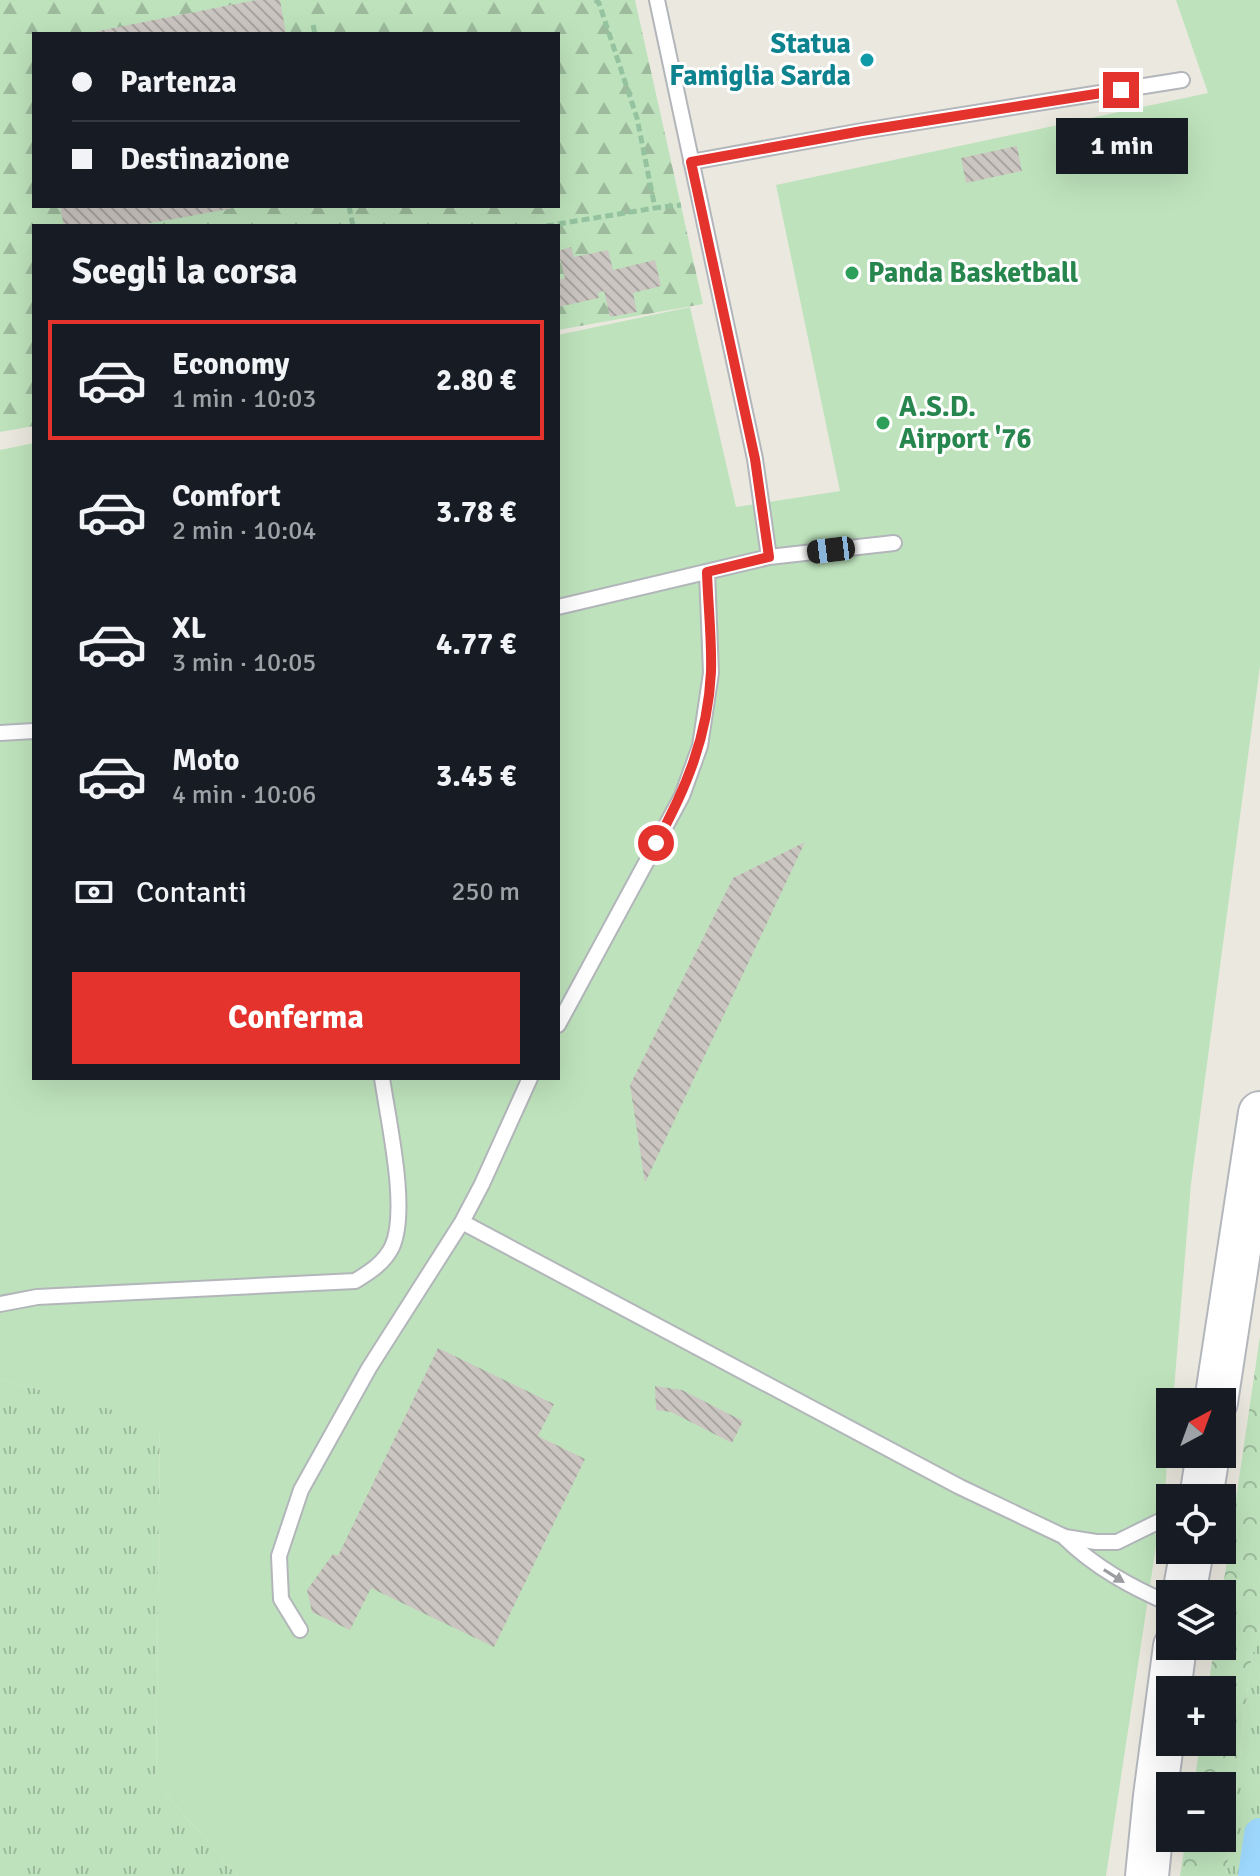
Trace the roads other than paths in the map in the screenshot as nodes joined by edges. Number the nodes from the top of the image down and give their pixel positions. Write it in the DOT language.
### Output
graph roads {
  1 [pos="657,0"];
  2 [pos="1182,80"];
  3 [pos="691,162"];
  4 [pos="894,543"];
  5 [pos="769,557"];
  6 [pos="707,572"];
  7 [pos="560,607"];
  8 [pos="32,731"];
  9 [pos="0,733"];
  10 [pos="560,1021"];
  11 [pos="382,1080"];
  12 [pos="529,1080"];
  13 [pos="1260,1113"];
  14 [pos="462,1222"];
  15 [pos="0,1304"];
  16 [pos="1218,1388"];
  17 [pos="1156,1521"];
  18 [pos="1065,1537"];
  19 [pos="1156,1598"];
  20 [pos="300,1630"];
  21 [pos="1173,1660"];
  22 [pos="1147,1876"];
  1 -- 3 [label="lane"];
  2 -- 3 [label="lane"];
  3 -- 5 [label="lane"];
  4 -- 5 [label="lane"];
  5 -- 6 [label="lane"];
  6 -- 7 [label="lane"];
  6 -- 10 [label="lane"];
  8 -- 9 [label="lane"];
  11 -- 15 [label="lane"];
  12 -- 14 [label="lane"];
  13 -- 16 [label="main road"];
  14 -- 18 [label="lane"];
  14 -- 20 [label="lane"];
  17 -- 18 [label="lane"];
  18 -- 19 [label="lane, one-way"];
  21 -- 22 [label="main road"];
}
